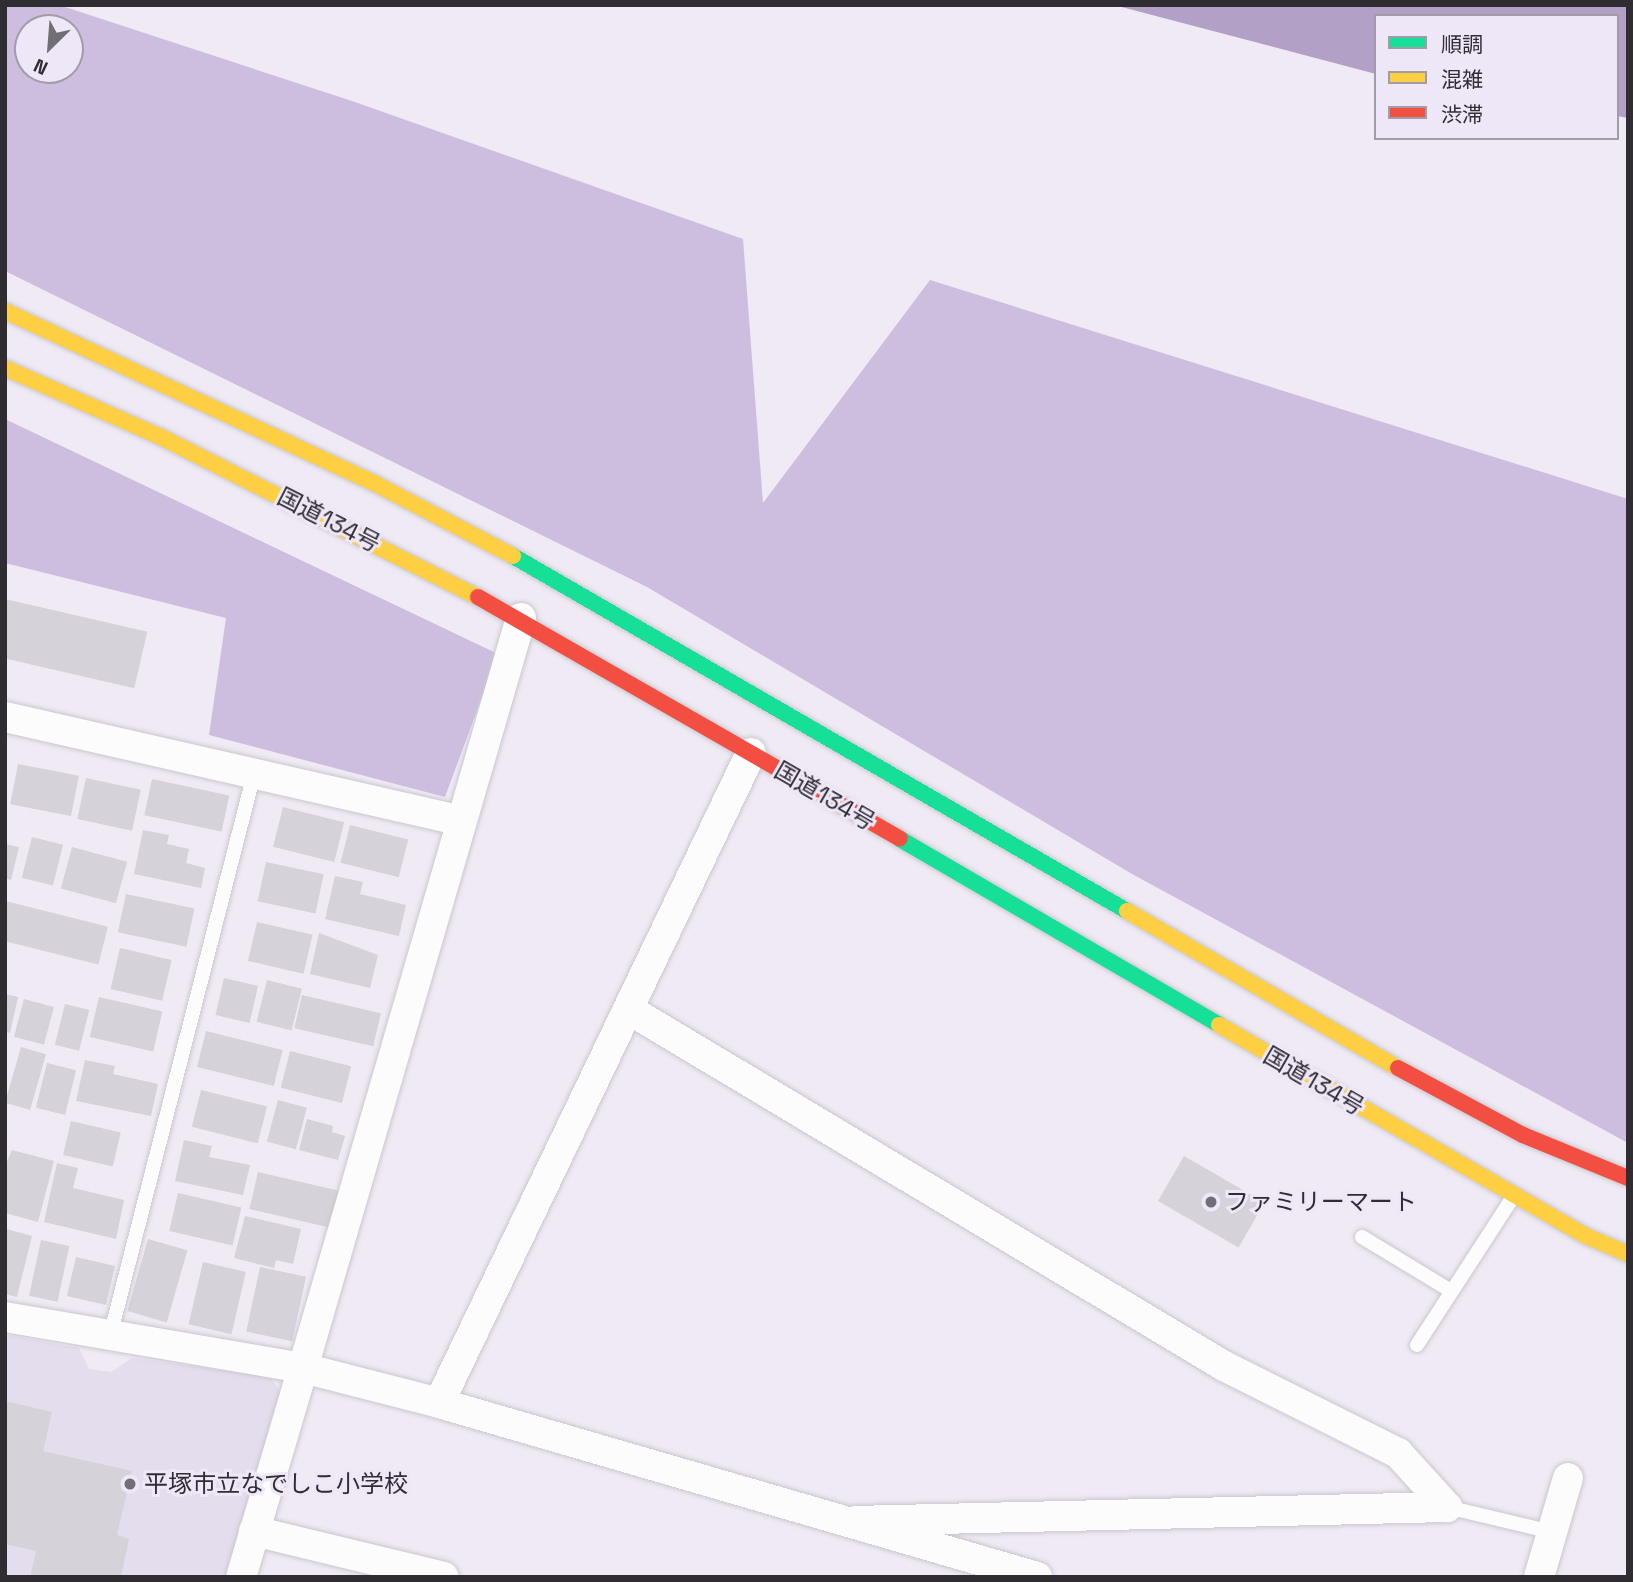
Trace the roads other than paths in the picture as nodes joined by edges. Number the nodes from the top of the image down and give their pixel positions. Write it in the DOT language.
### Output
graph roads {
  1 [pos="5,311"];
  2 [pos="5,368"];
  3 [pos="521,618"];
  4 [pos="5,717"];
  5 [pos="751,753"];
  6 [pos="254,774"];
  7 [pos="459,820"];
  8 [pos="628,1009"];
  9 [pos="1628,1178"];
  10 [pos="1514,1195"];
  11 [pos="1362,1237"];
  12 [pos="1628,1254"];
  13 [pos="1451,1291"];
  14 [pos="5,1317"];
  15 [pos="110,1336"];
  16 [pos="1417,1345"];
  17 [pos="303,1368"];
  18 [pos="439,1403"];
  19 [pos="1568,1478"];
  20 [pos="1447,1507"];
  21 [pos="855,1521"];
  22 [pos="254,1531"];
  23 [pos="1552,1532"];
  24 [pos="241,1577"];
  25 [pos="444,1577"];
  26 [pos="1037,1577"];
  27 [pos="1539,1577"];
  1 -- 9 [label="highway"];
  2 -- 3 [label="highway, 国道134号"];
  3 -- 5 [label="highway, 国道134号"];
  3 -- 7 [label="street"];
  4 -- 6 [label="street"];
  5 -- 8 [label="street"];
  5 -- 10 [label="highway, 国道134号"];
  6 -- 7 [label="street"];
  6 -- 15 [label="lane"];
  7 -- 17 [label="street"];
  8 -- 18 [label="street"];
  8 -- 20 [label="street"];
  10 -- 12 [label="highway, 国道134号"];
  10 -- 13 [label="lane"];
  11 -- 13 [label="lane"];
  13 -- 16 [label="lane"];
  14 -- 15 [label="street"];
  15 -- 17 [label="street"];
  17 -- 18 [label="street"];
  17 -- 22 [label="street"];
  18 -- 21 [label="street"];
  19 -- 23 [label="street"];
  20 -- 21 [label="street"];
  20 -- 23 [label="lane"];
  21 -- 26 [label="street"];
  22 -- 24 [label="street"];
  22 -- 25 [label="street"];
  23 -- 27 [label="street"];
}
